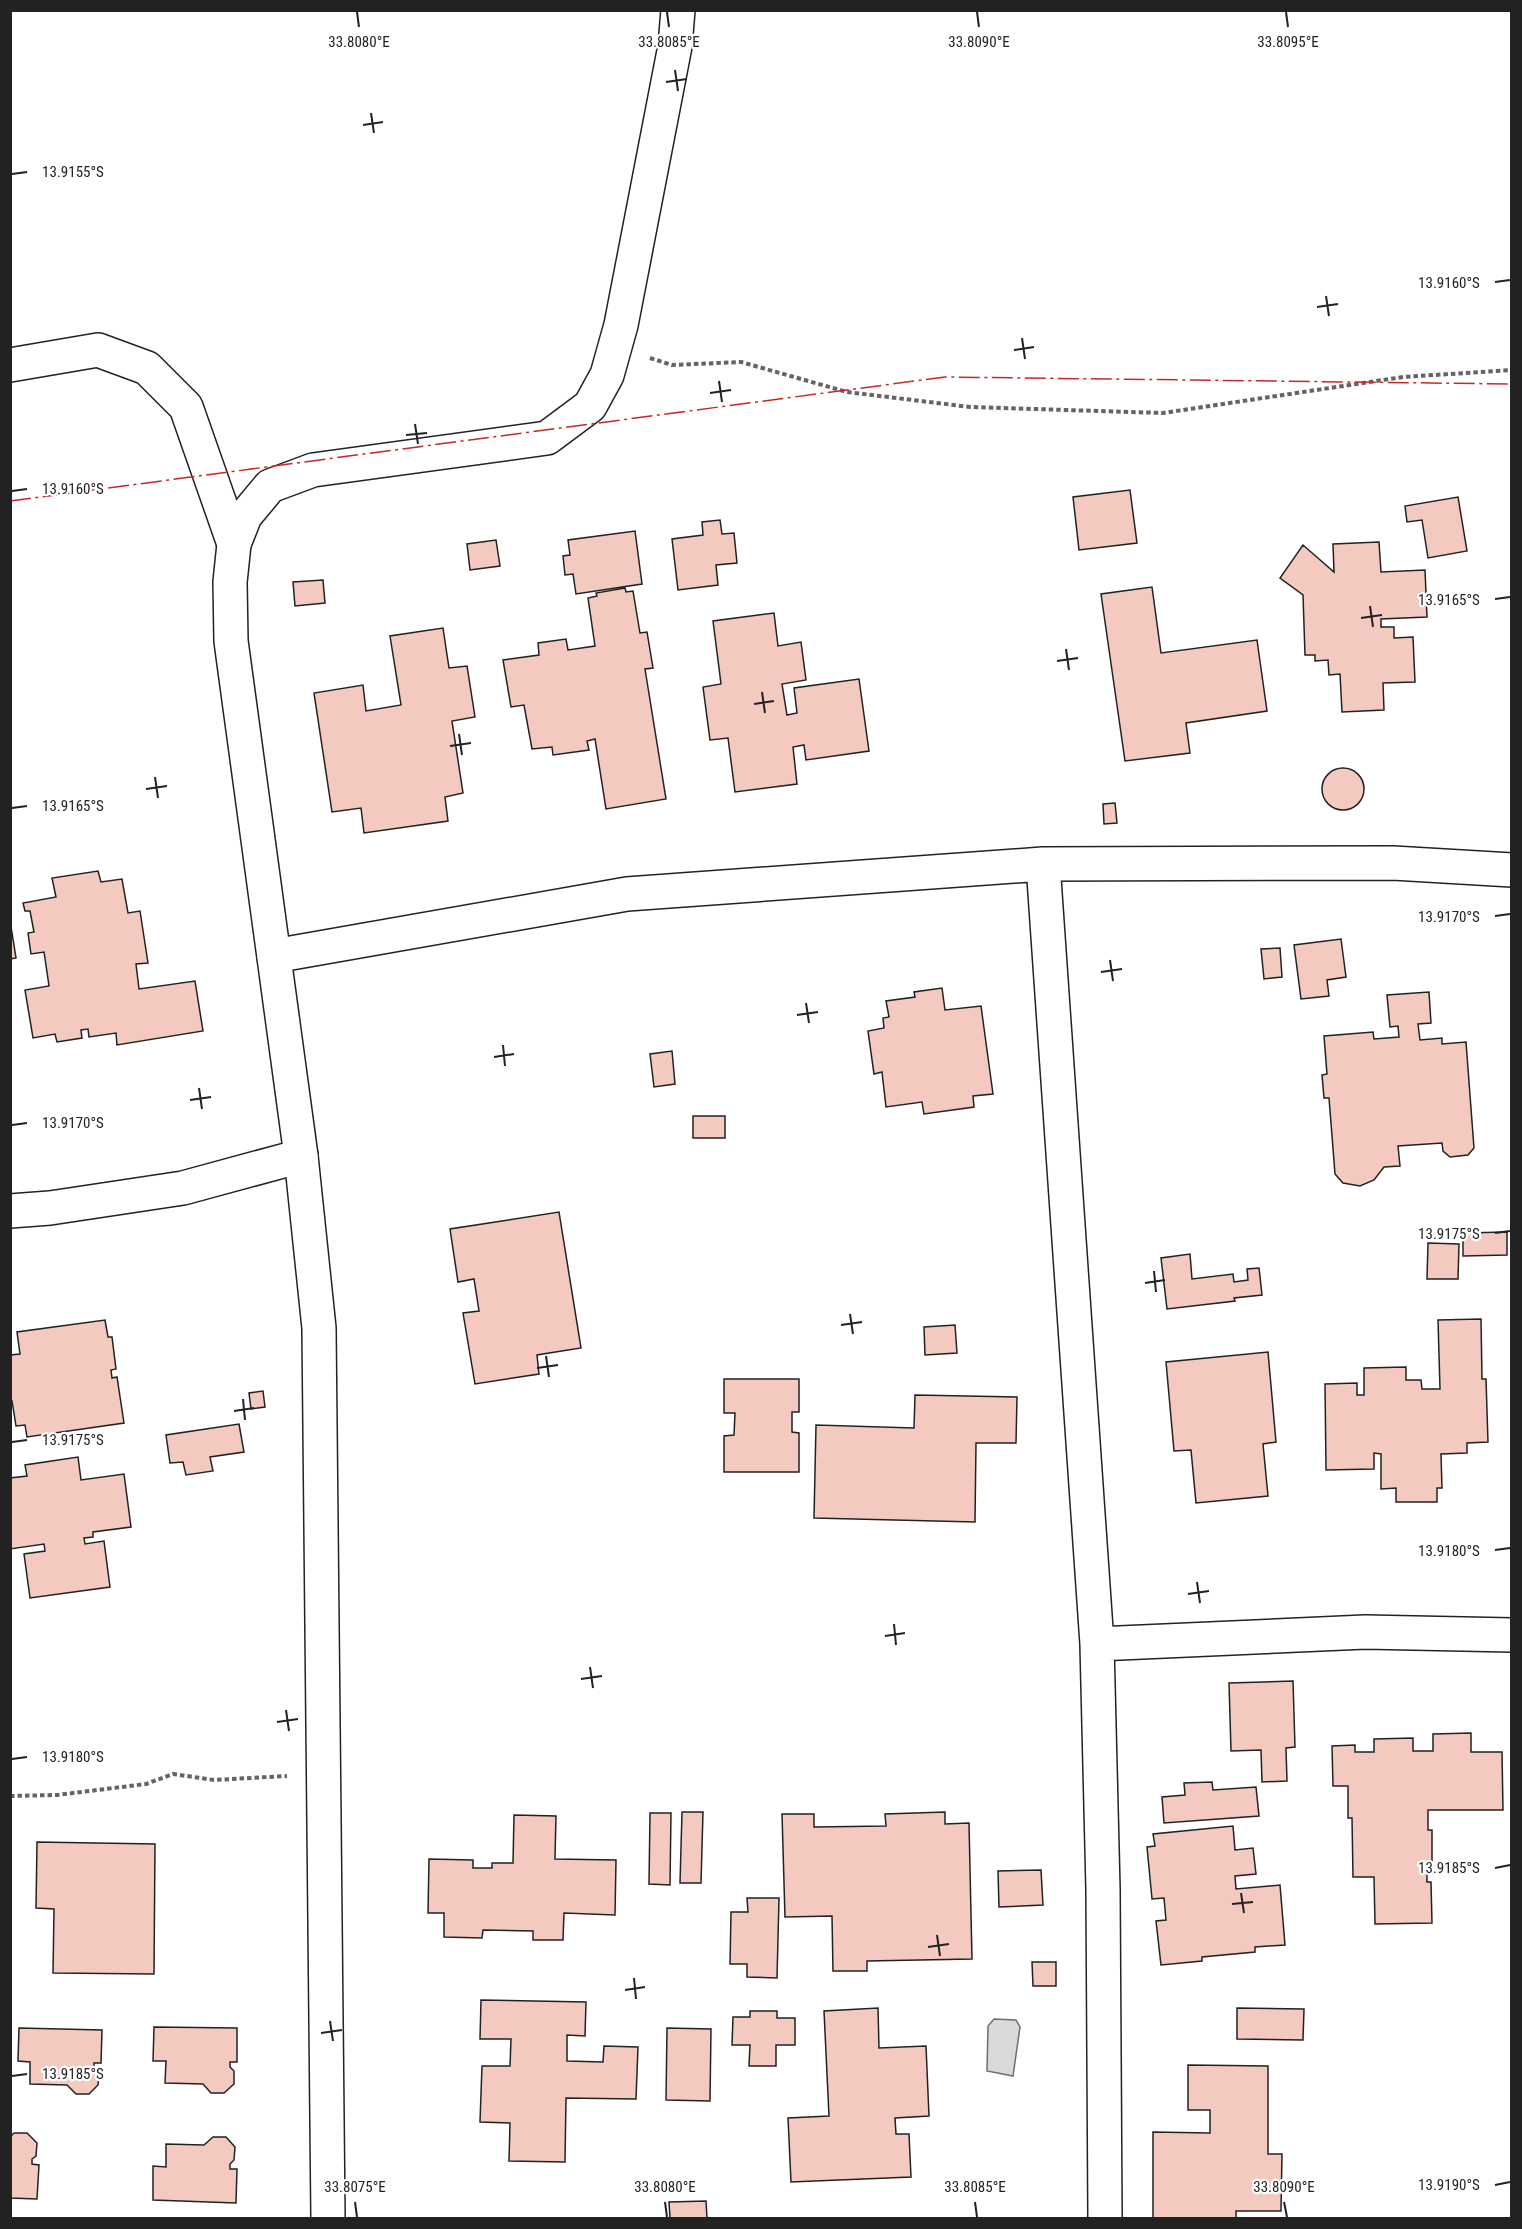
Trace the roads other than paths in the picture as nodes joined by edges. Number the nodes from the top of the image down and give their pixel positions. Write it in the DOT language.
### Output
graph roads {
  1 [pos="678,10"];
  2 [pos="10,365"];
  3 [pos="234,544"];
  4 [pos="1043,864"];
  5 [pos="1512,870"];
  6 [pos="274,956"];
  7 [pos="301,1156"];
  8 [pos="10,1211"];
  9 [pos="1512,1635"];
  10 [pos="1097,1644"];
  11 [pos="328,2218"];
  12 [pos="1105,2218"];
  1 -- 3 [label="street"];
  2 -- 3 [label="street"];
  3 -- 6 [label="street"];
  4 -- 5 [label="street"];
  4 -- 6 [label="street"];
  4 -- 10 [label="street"];
  6 -- 7 [label="street"];
  7 -- 8 [label="street"];
  7 -- 11 [label="street"];
  9 -- 10 [label="street"];
  10 -- 12 [label="street"];
}
